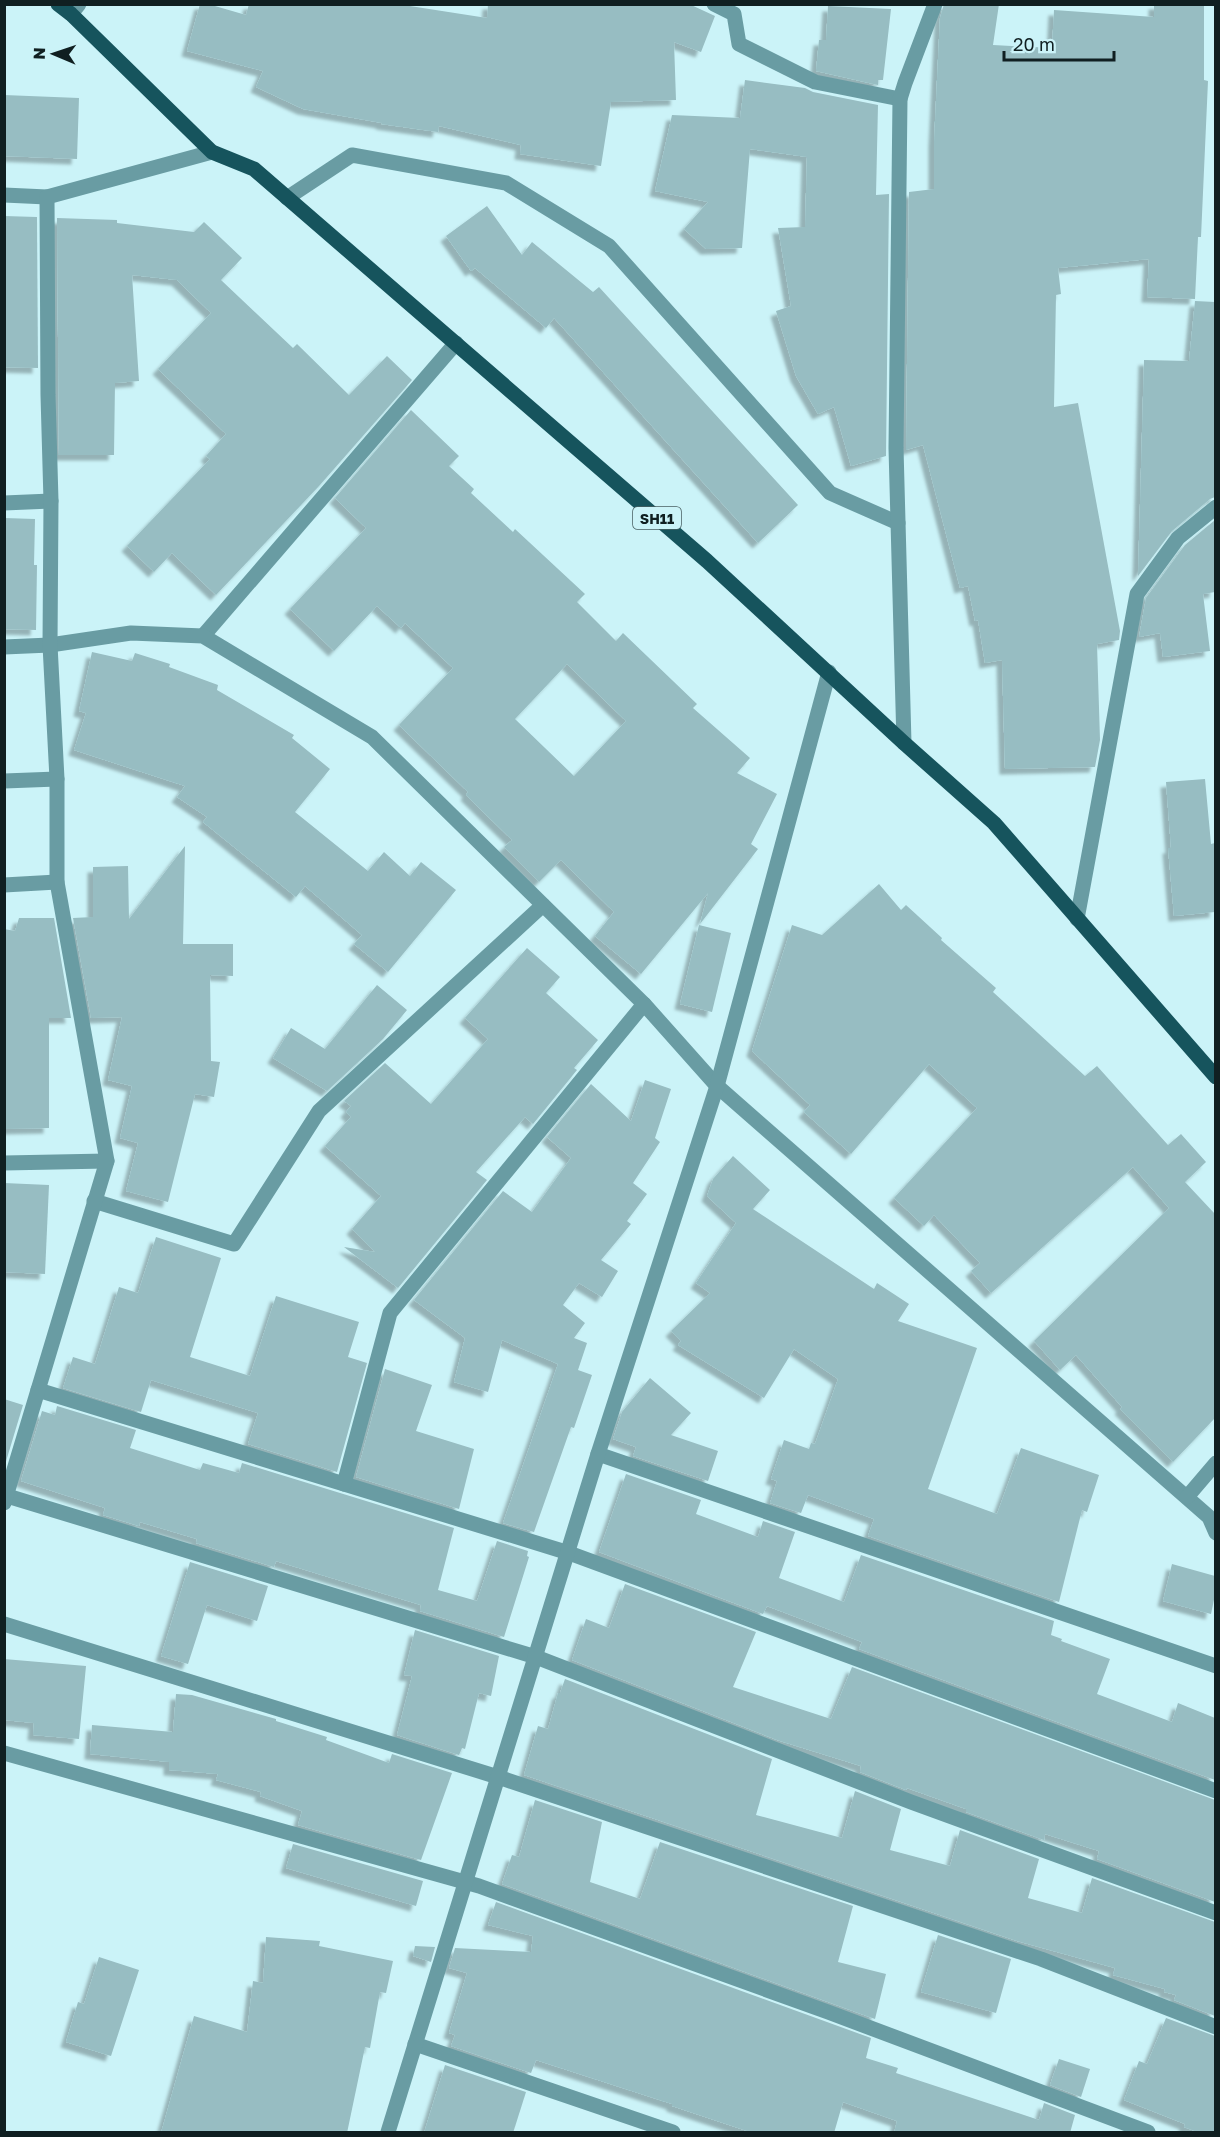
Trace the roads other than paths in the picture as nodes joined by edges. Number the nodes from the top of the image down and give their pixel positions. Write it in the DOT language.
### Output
graph roads {
  1 [pos="58,4"];
  2 [pos="714,4"];
  3 [pos="935,4"];
  4 [pos="75,9"];
  5 [pos="900,99"];
  6 [pos="212,152"];
  7 [pos="4,195"];
  8 [pos="47,197"];
  9 [pos="288,198"];
  10 [pos="456,343"];
  11 [pos="51,501"];
  12 [pos="4,503"];
  13 [pos="1215,507"];
  14 [pos="898,523"];
  15 [pos="203,636"];
  16 [pos="50,645"];
  17 [pos="4,647"];
  18 [pos="829,672"];
  19 [pos="903,743"];
  20 [pos="57,779"];
  21 [pos="4,781"];
  22 [pos="57,882"];
  23 [pos="4,885"];
  24 [pos="543,905"];
  25 [pos="1077,919"];
  26 [pos="644,1004"];
  27 [pos="1215,1075"];
  28 [pos="717,1086"];
  29 [pos="107,1161"];
  30 [pos="4,1163"];
  31 [pos="94,1201"];
  32 [pos="38,1390"];
  33 [pos="598,1454"];
  34 [pos="1215,1463"];
  35 [pos="344,1484"];
  36 [pos="1187,1497"];
  37 [pos="5,1498"];
  38 [pos="1215,1533"];
  39 [pos="569,1552"];
  40 [pos="4,1624"];
  41 [pos="536,1656"];
  42 [pos="1215,1666"];
  43 [pos="4,1753"];
  44 [pos="498,1777"];
  45 [pos="1215,1791"];
  46 [pos="465,1883"];
  47 [pos="1215,1913"];
  48 [pos="1215,2027"];
  49 [pos="415,2044"];
  50 [pos="388,2133"];
  51 [pos="673,2133"];
  52 [pos="1148,2133"];
  1 -- 4 [label="main road, SH11"];
  2 -- 5 [label="street"];
  3 -- 5 [label="street"];
  4 -- 6 [label="main road, SH11"];
  5 -- 14 [label="street"];
  6 -- 8 [label="street"];
  6 -- 9 [label="main road, SH11"];
  7 -- 8 [label="street"];
  8 -- 11 [label="street"];
  9 -- 10 [label="main road, SH11"];
  9 -- 14 [label="street"];
  10 -- 15 [label="street"];
  10 -- 18 [label="main road, SH11"];
  11 -- 12 [label="street"];
  11 -- 16 [label="street"];
  13 -- 25 [label="street"];
  14 -- 19 [label="street"];
  15 -- 16 [label="street"];
  15 -- 24 [label="street"];
  16 -- 17 [label="street"];
  16 -- 20 [label="street"];
  18 -- 19 [label="main road, SH11"];
  18 -- 28 [label="street"];
  19 -- 25 [label="main road, SH11"];
  20 -- 21 [label="street"];
  20 -- 22 [label="street"];
  22 -- 23 [label="street"];
  22 -- 29 [label="street"];
  24 -- 26 [label="street"];
  24 -- 31 [label="street"];
  25 -- 27 [label="main road, SH11"];
  26 -- 28 [label="street"];
  26 -- 35 [label="street"];
  28 -- 33 [label="street"];
  28 -- 36 [label="street"];
  29 -- 30 [label="street"];
  29 -- 31 [label="street"];
  31 -- 32 [label="street"];
  32 -- 35 [label="street"];
  32 -- 37 [label="street"];
  33 -- 39 [label="street"];
  33 -- 42 [label="street"];
  34 -- 36 [label="street"];
  35 -- 39 [label="street"];
  36 -- 38 [label="street"];
  37 -- 41 [label="street"];
  39 -- 41 [label="street"];
  39 -- 45 [label="street"];
  40 -- 44 [label="street"];
  41 -- 44 [label="street"];
  41 -- 47 [label="street"];
  43 -- 46 [label="street"];
  44 -- 46 [label="street"];
  44 -- 48 [label="street"];
  46 -- 49 [label="street"];
  46 -- 52 [label="street"];
  49 -- 50 [label="street"];
  49 -- 51 [label="street"];
}
